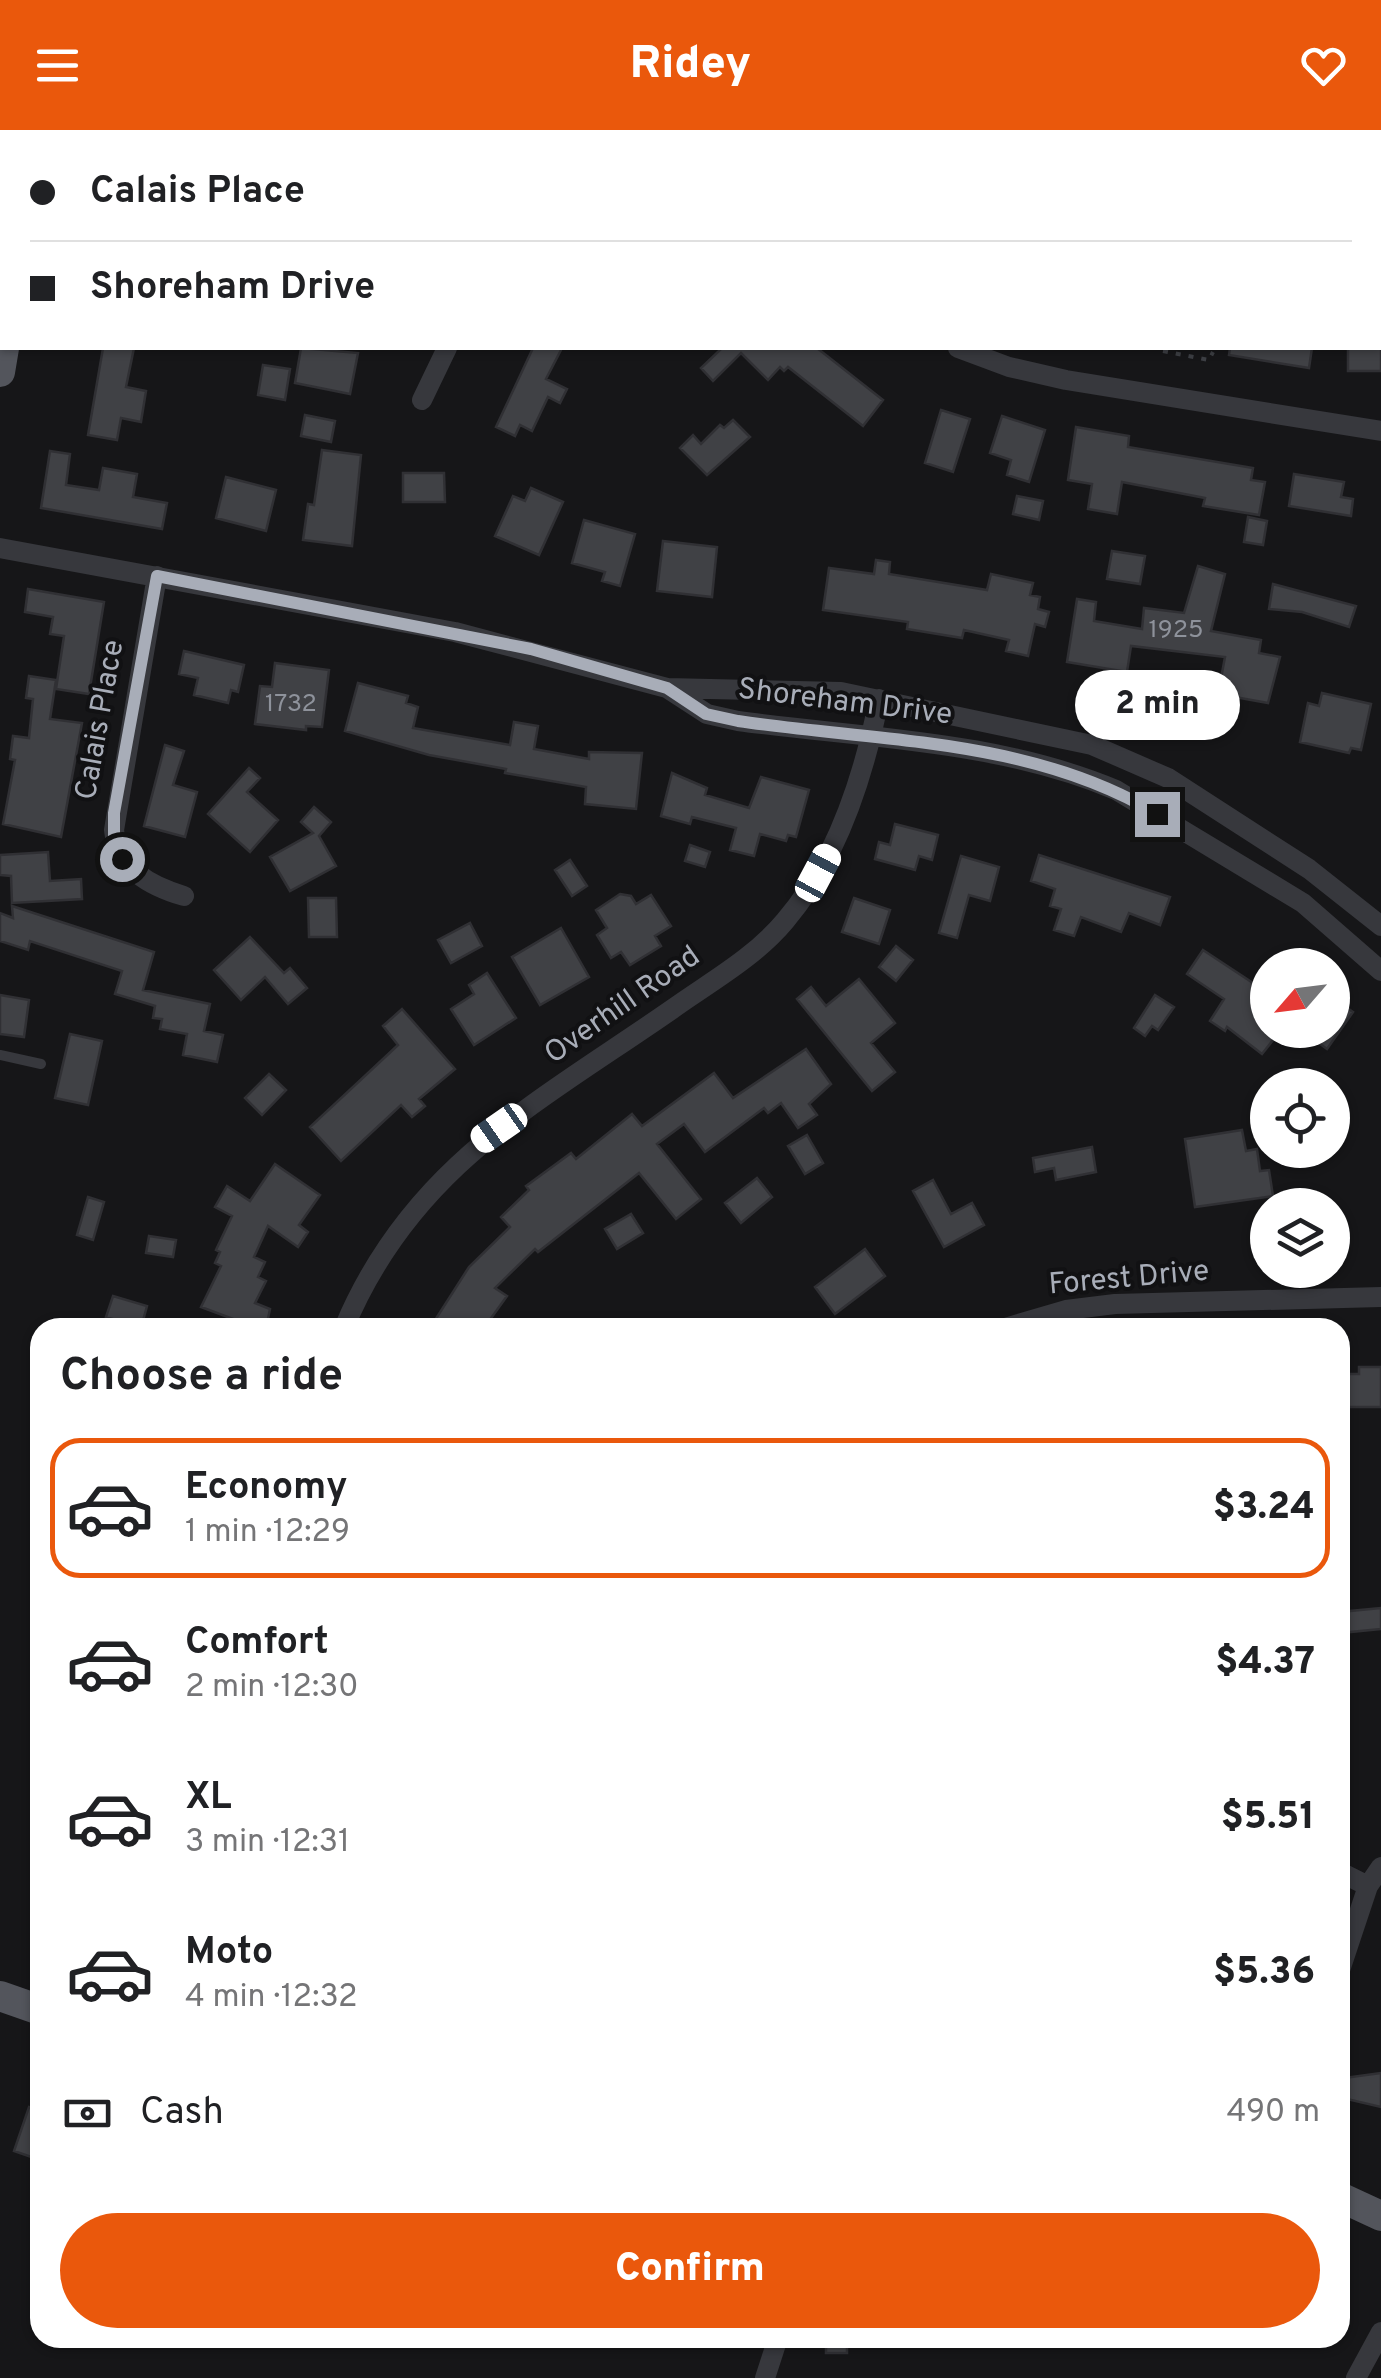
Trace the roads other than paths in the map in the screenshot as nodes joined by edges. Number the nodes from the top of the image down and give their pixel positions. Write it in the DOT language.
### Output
graph roads {
  1 [pos="447,350"];
  2 [pos="966,350"];
  3 [pos="422,400"];
  4 [pos="1381,431"];
  5 [pos="0,548"];
  6 [pos="157,576"];
  7 [pos="667,688"];
  8 [pos="879,699"];
  9 [pos="872,738"];
  10 [pos="184,896"];
  11 [pos="1381,926"];
  12 [pos="1381,971"];
  13 [pos="0,1055"];
  14 [pos="41,1064"];
  15 [pos="1381,1298"];
  16 [pos="350,1318"];
  17 [pos="1038,1318"];
  18 [pos="1381,1867"];
  19 [pos="1350,1877"];
  20 [pos="1368,1886"];
  21 [pos="1350,1940"];
  22 [pos="0,1996"];
  23 [pos="30,2006"];
  24 [pos="1350,2202"];
  25 [pos="1381,2216"];
  26 [pos="1381,2332"];
  27 [pos="774,2348"];
  28 [pos="764,2378"];
  29 [pos="1356,2378"];
  1 -- 3 [label="street"];
  2 -- 4 [label="street"];
  5 -- 6 [label="street, Shoreham Drive"];
  6 -- 7 [label="street, Shoreham Drive"];
  6 -- 10 [label="street, Calais Place"];
  7 -- 8 [label="street, Shoreham Drive"];
  7 -- 9 [label="street, Shoreham Drive"];
  8 -- 9 [label="street, Overhill Road"];
  8 -- 11 [label="street, Shoreham Drive"];
  9 -- 12 [label="street, Shoreham Drive"];
  9 -- 16 [label="street, Overhill Road"];
  13 -- 14 [label="lane"];
  15 -- 17 [label="street, Forest Drive"];
  18 -- 20 [label="street"];
  19 -- 20 [label="street"];
  20 -- 21 [label="street"];
  22 -- 23 [label="main road"];
  24 -- 25 [label="main road"];
  26 -- 29 [label="street"];
  27 -- 28 [label="street"];
}
